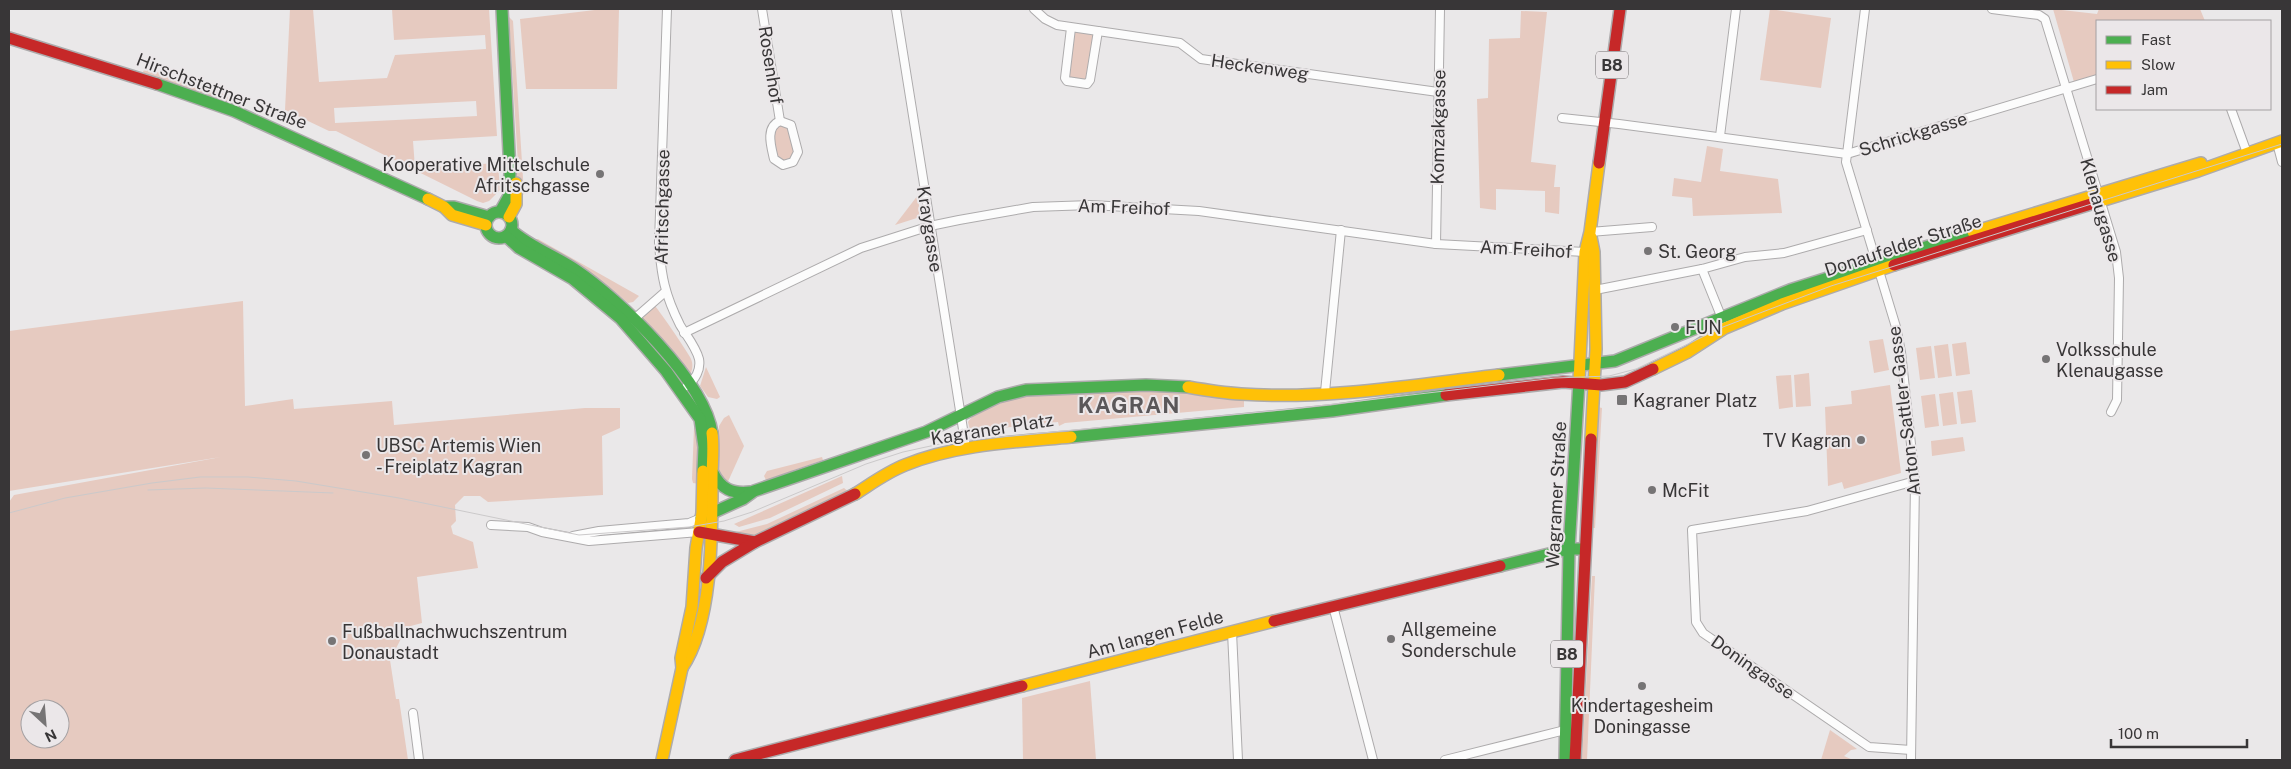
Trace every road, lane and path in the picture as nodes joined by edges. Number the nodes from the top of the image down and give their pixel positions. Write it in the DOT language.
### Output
graph roads {
  1 [pos="502,9"];
  2 [pos="667,9"];
  3 [pos="762,9"];
  4 [pos="896,9"];
  5 [pos="1034,9"];
  6 [pos="1440,9"];
  7 [pos="1620,9"];
  8 [pos="1736,9"];
  9 [pos="1865,9"];
  10 [pos="1992,9"];
  11 [pos="1071,28"];
  12 [pos="1098,31"];
  13 [pos="9,38"];
  14 [pos="2096,78"];
  15 [pos="2066,88"];
  16 [pos="1438,92"];
  17 [pos="2231,110"];
  18 [pos="1562,118"];
  19 [pos="780,120"];
  20 [pos="1605,122"];
  21 [pos="1720,136"];
  22 [pos="2280,142"];
  23 [pos="2247,153"];
  24 [pos="1846,154"];
  25 [pos="2282,162"];
  26 [pos="2098,198"];
  27 [pos="496,218"];
  28 [pos="930,226"];
  29 [pos="1652,226"];
  30 [pos="1341,230"];
  31 [pos="1867,230"];
  32 [pos="1590,232"];
  33 [pos="509,233"];
  34 [pos="1436,244"];
  35 [pos="1585,252"];
  36 [pos="1878,266"];
  37 [pos="1702,269"];
  38 [pos="1595,290"];
  39 [pos="665,292"];
  40 [pos="632,321"];
  41 [pos="1724,324"];
  42 [pos="684,333"];
  43 [pos="1595,364"];
  44 [pos="1580,366"];
  45 [pos="1580,383"];
  46 [pos="1594,384"];
  47 [pos="686,388"];
  48 [pos="1325,392"];
  49 [pos="2111,412"];
  50 [pos="961,417"];
  51 [pos="966,448"];
  52 [pos="712,472"];
  53 [pos="1915,481"];
  54 [pos="754,491"];
  55 [pos="706,523"];
  56 [pos="491,525"];
  57 [pos="571,537"];
  58 [pos="755,542"];
  59 [pos="1569,549"];
  60 [pos="1584,549"];
  61 [pos="706,578"];
  62 [pos="1333,606"];
  63 [pos="1232,632"];
  64 [pos="682,668"];
  65 [pos="413,713"];
  66 [pos="1565,730"];
  67 [pos="1912,750"];
  68 [pos="419,760"];
  69 [pos="662,760"];
  70 [pos="735,760"];
  71 [pos="1238,760"];
  72 [pos="1373,760"];
  73 [pos="1445,760"];
  74 [pos="1565,760"];
  75 [pos="1575,760"];
  76 [pos="1911,760"];
  1 -- 27 [label="main road"];
  2 -- 39 [label="street, Afritschgasse"];
  3 -- 19 [label="street, Rosenhof"];
  4 -- 28 [label="street, Kraygasse"];
  5 -- 11 [label="street, Heckenweg"];
  6 -- 16 [label="street, Komzakgasse"];
  7 -- 20 [label="main road, Wagramer Straße / B8"];
  8 -- 21 [label="street"];
  9 -- 24 [label="street, Anton-Sattler-Gasse"];
  10 -- 15 [label="street, Klenaugasse"];
  11 -- 12 [label="street, Heckenweg"];
  11 -- 12 [label="street"];
  12 -- 16 [label="street, Heckenweg"];
  13 -- 27 [label="main road, Hirschstettner Straße"];
  14 -- 15 [label="street, Schrickgasse"];
  15 -- 24 [label="street, Schrickgasse"];
  15 -- 26 [label="street, Klenaugasse"];
  16 -- 34 [label="street, Komzakgasse"];
  17 -- 23 [label="street"];
  18 -- 20 [label="street"];
  19 -- 19 [label="street, Rosenhof"];
  20 -- 21 [label="street, Schrickgasse"];
  20 -- 32 [label="main road, Wagramer Straße / B8"];
  21 -- 24 [label="street, Schrickgasse"];
  22 -- 23 [label="main road, Donaufelder Straße"];
  22 -- 25 [label="street"];
  23 -- 26 [label="main road, Donaufelder Straße"];
  24 -- 31 [label="street, Anton-Sattler-Gasse"];
  26 -- 36 [label="main road, Donaufelder Straße"];
  26 -- 49 [label="street, Klenaugasse"];
  27 -- 33 [label="main road"];
  27 -- 33 [label="main road, Hirschstettner Straße"];
  28 -- 30 [label="street, Am Freihof"];
  28 -- 42 [label="street, Am Freihof"];
  28 -- 50 [label="street, Kraygasse"];
  29 -- 32 [label="street"];
  30 -- 34 [label="street, Am Freihof"];
  30 -- 48 [label="street"];
  31 -- 36 [label="street, Anton-Sattler-Gasse"];
  31 -- 37 [label="street"];
  32 -- 35 [label="main road, Wagramer Straße / B8"];
  32 -- 38 [label="main road, Wagramer Straße / B8"];
  33 -- 40 [label="main road, Hirschstettner Straße"];
  34 -- 35 [label="street, Am Freihof"];
  35 -- 44 [label="main road, Wagramer Straße / B8"];
  36 -- 41 [label="main road, Donaufelder Straße"];
  36 -- 53 [label="street, Anton-Sattler-Gasse"];
  37 -- 38 [label="street"];
  37 -- 41 [label="street"];
  38 -- 43 [label="main road, Wagramer Straße / B8"];
  39 -- 40 [label="street"];
  39 -- 42 [label="street, Afritschgasse"];
  40 -- 47 [label="main road, Hirschstettner Straße"];
  41 -- 43 [label="main road, Donaufelder Straße"];
  41 -- 46 [label="main road, Donaufelder Straße"];
  42 -- 47 [label="street, Afritschgasse"];
  43 -- 44 [label="main road, Donaufelder Straße"];
  43 -- 46 [label="main road, Wagramer Straße / B8"];
  44 -- 45 [label="main road, Wagramer Straße / B8"];
  44 -- 48 [label="main road, Kagraner Platz"];
  45 -- 46 [label="main road, Donaufelder Straße"];
  45 -- 51 [label="main road, Kagraner Platz"];
  45 -- 59 [label="main road, Wagramer Straße / B8"];
  46 -- 60 [label="main road, Wagramer Straße / B8"];
  47 -- 52 [label="main road"];
  47 -- 55 [label="main road"];
  48 -- 50 [label="main road, Kagraner Platz"];
  50 -- 51 [label="street, Kraygasse"];
  50 -- 54 [label="main road, Kagraner Platz"];
  51 -- 58 [label="main road, Kagraner Platz"];
  52 -- 54 [label="main road"];
  52 -- 55 [label="main road"];
  53 -- 67 [label="street, Anton-Sattler-Gasse"];
  53 -- 67 [label="street, Doningasse"];
  54 -- 55 [label="main road, Kagraner Platz"];
  55 -- 57 [label="street"];
  55 -- 57 [label="street"];
  55 -- 58 [label="main road"];
  55 -- 61 [label="main road"];
  55 -- 64 [label="main road"];
  56 -- 57 [label="street"];
  58 -- 61 [label="main road, Kagraner Platz"];
  59 -- 60 [label="main road, Am langen Felde"];
  59 -- 62 [label="main road, Am langen Felde"];
  59 -- 66 [label="main road, Wagramer Straße / B8"];
  60 -- 75 [label="main road, Wagramer Straße / B8"];
  61 -- 64 [label="main road"];
  62 -- 63 [label="main road, Am langen Felde"];
  62 -- 72 [label="street"];
  63 -- 70 [label="main road, Am langen Felde"];
  63 -- 71 [label="street"];
  64 -- 69 [label="main road"];
  65 -- 68 [label="street"];
  66 -- 73 [label="street"];
  66 -- 74 [label="main road, Wagramer Straße / B8"];
  67 -- 76 [label="street, Anton-Sattler-Gasse"];
}
